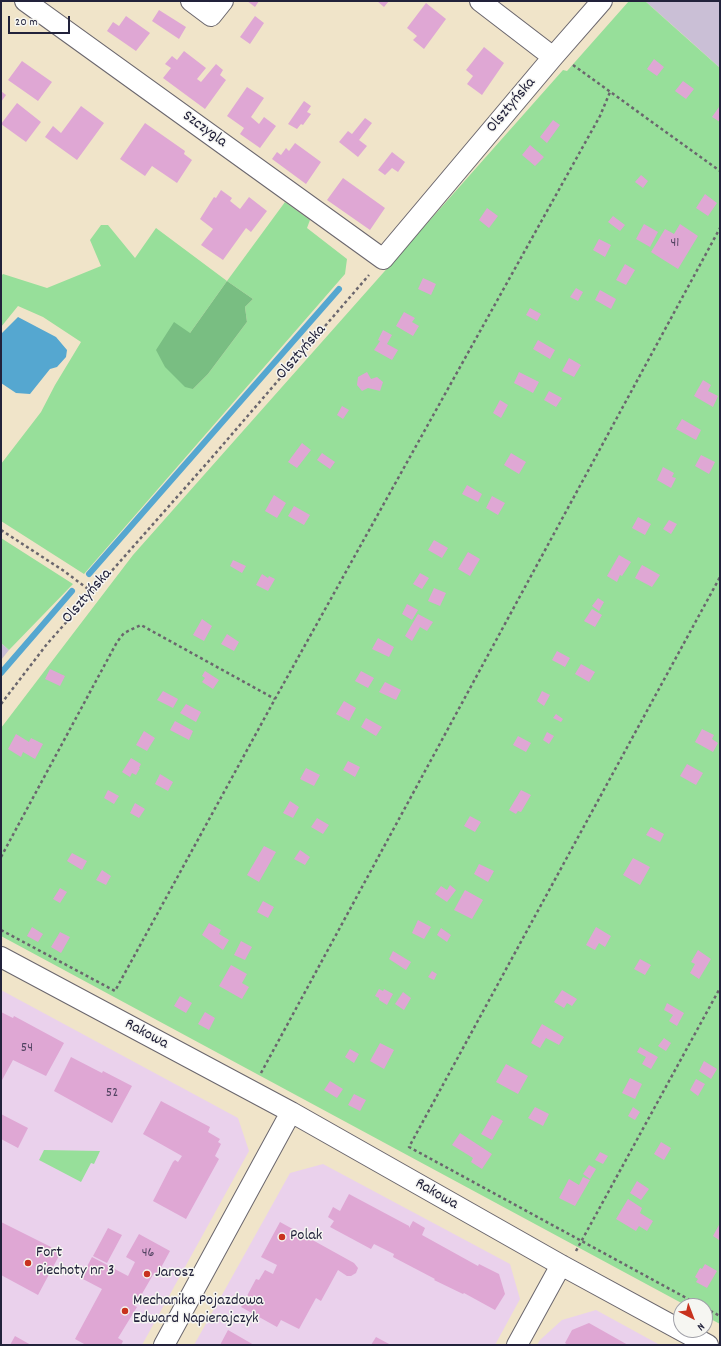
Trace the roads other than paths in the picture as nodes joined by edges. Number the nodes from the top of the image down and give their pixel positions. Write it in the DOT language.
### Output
graph roads {
  1 [pos="25,1"];
  2 [pos="191,1"];
  3 [pos="223,1"];
  4 [pos="480,1"];
  5 [pos="602,1"];
  6 [pos="553,57"];
  7 [pos="383,259"];
  8 [pos="1,958"];
  9 [pos="291,1112"];
  10 [pos="564,1267"];
  11 [pos="164,1345"];
  12 [pos="517,1345"];
  13 [pos="708,1345"];
  1 -- 7 [label="street, Szczygla"];
  2 -- 3 [label="street"];
  4 -- 6 [label="street"];
  5 -- 6 [label="street, Olsztyńska"];
  6 -- 7 [label="street, Olsztyńska"];
  8 -- 9 [label="street, Rakowa"];
  9 -- 10 [label="street, Rakowa"];
  9 -- 11 [label="street"];
  10 -- 12 [label="street"];
  10 -- 13 [label="street, Rakowa"];
}
